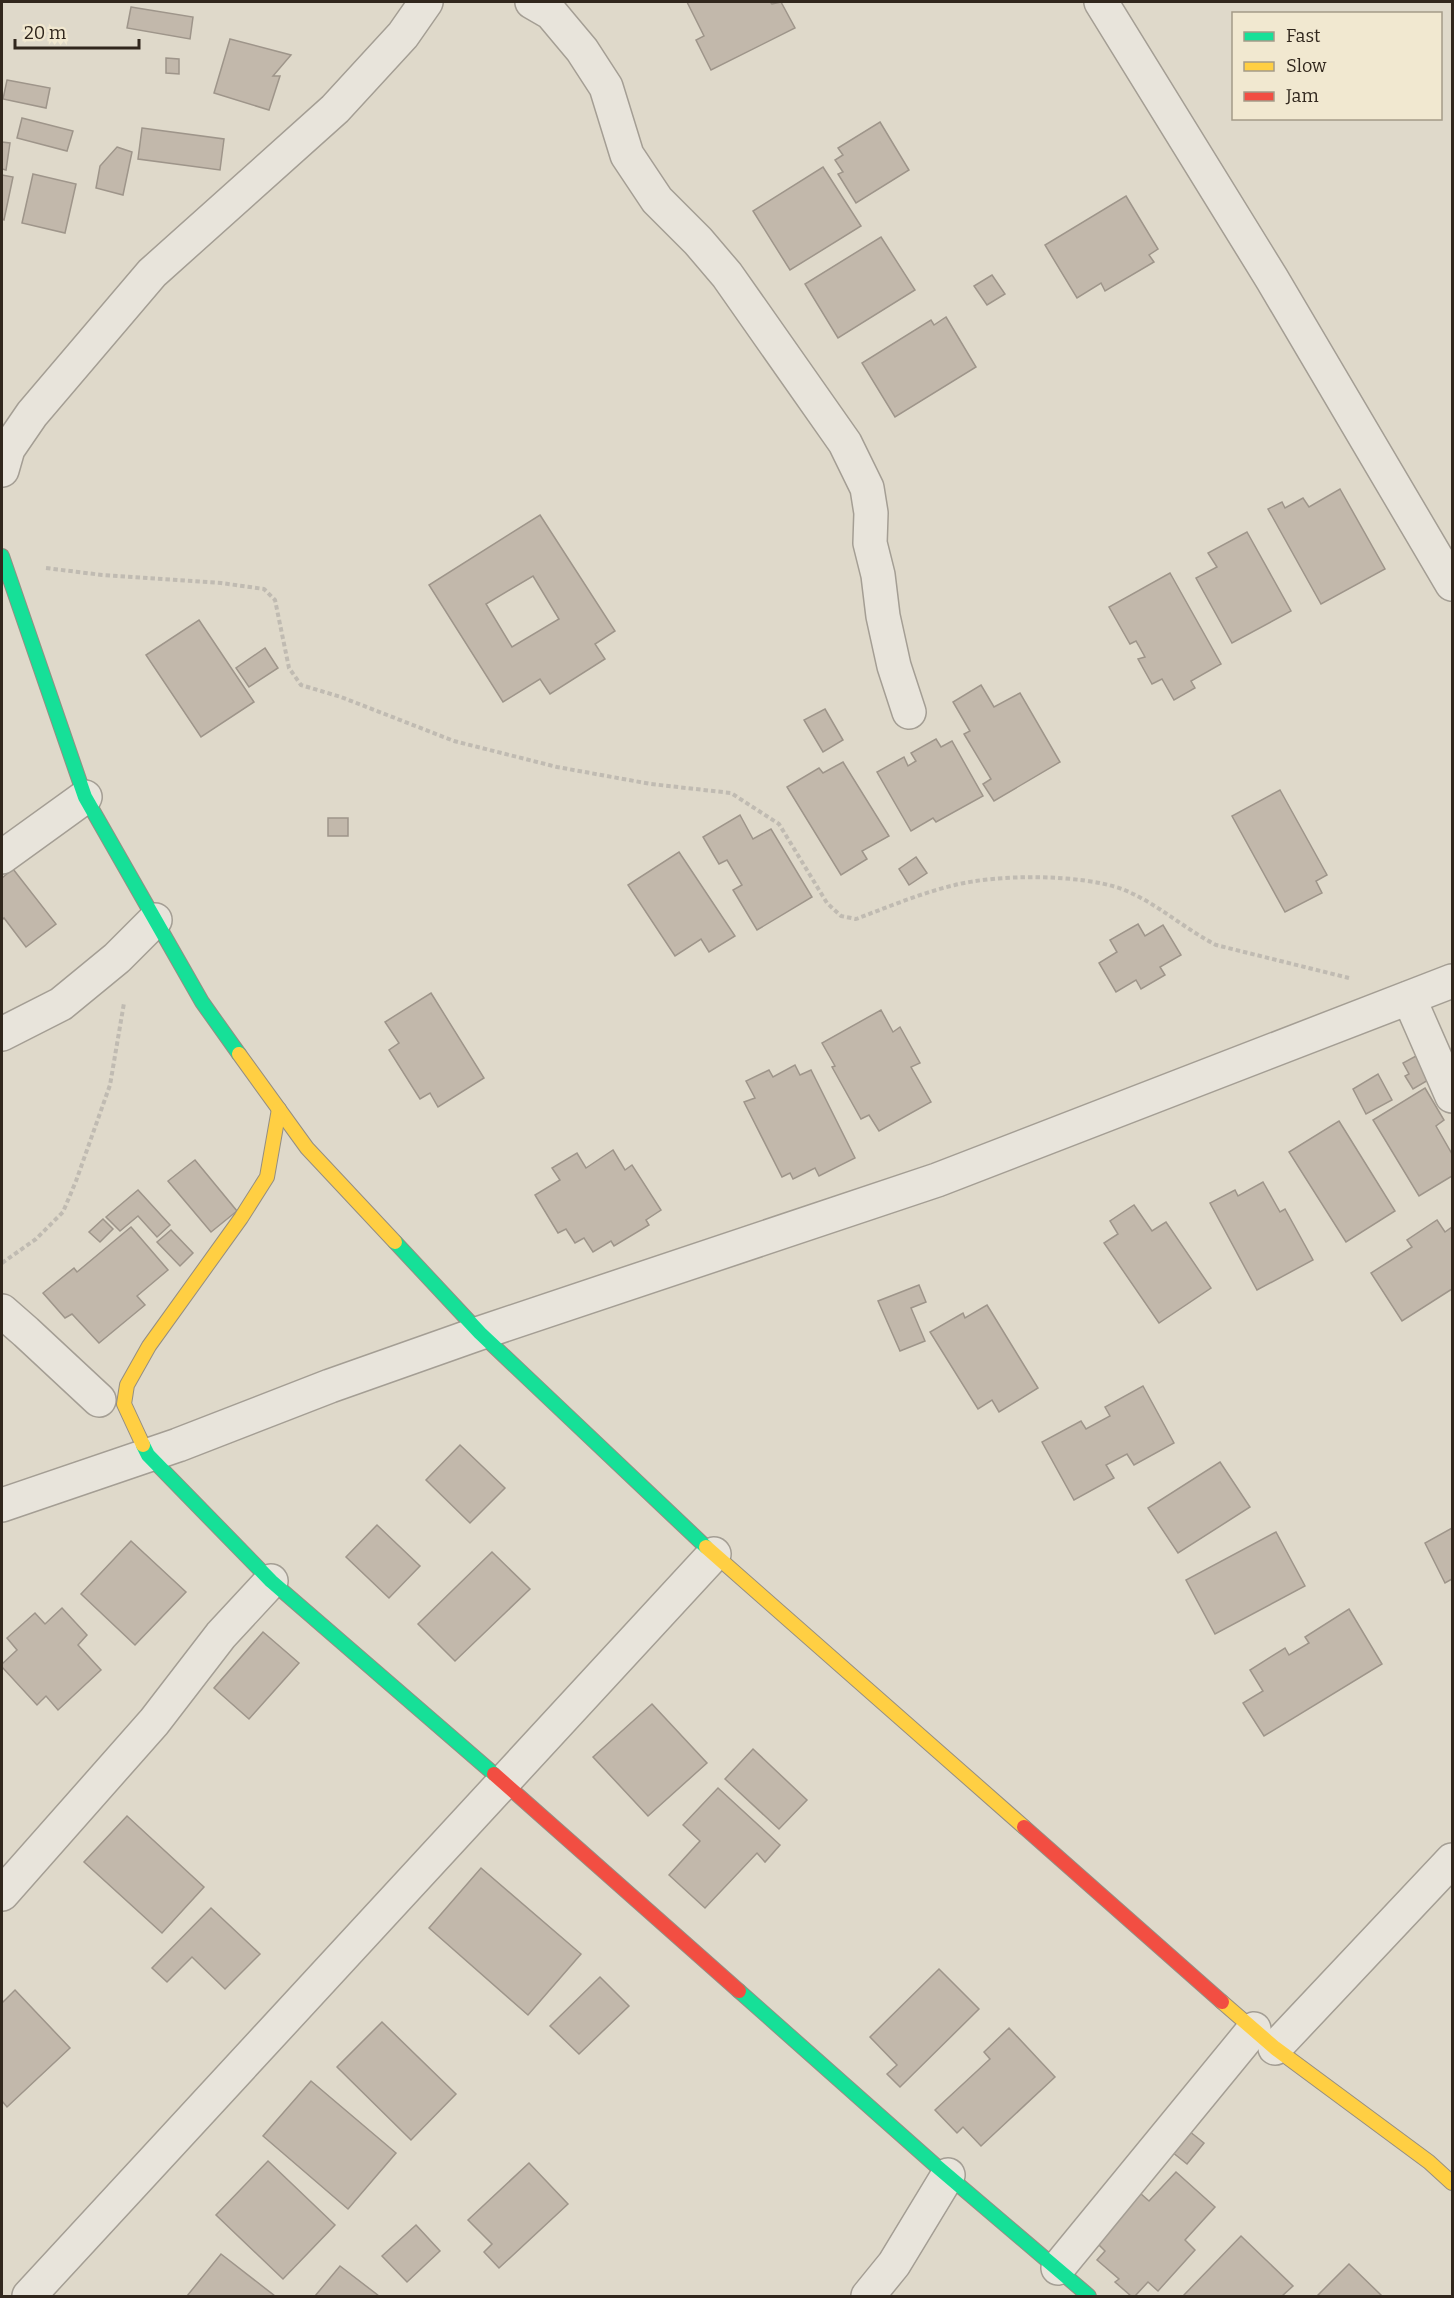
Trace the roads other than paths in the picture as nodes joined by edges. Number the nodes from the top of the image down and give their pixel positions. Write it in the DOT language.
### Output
graph roads {
  1 [pos="426,2"];
  2 [pos="532,2"];
  3 [pos="1101,2"];
  4 [pos="2,470"];
  5 [pos="3,559"];
  6 [pos="1452,584"];
  7 [pos="909,712"];
  8 [pos="85,797"];
  9 [pos="2,857"];
  10 [pos="155,920"];
  11 [pos="1452,981"];
  12 [pos="1409,998"];
  13 [pos="2,1034"];
  14 [pos="1452,1096"];
  15 [pos="279,1109"];
  16 [pos="2,1311"];
  17 [pos="480,1333"];
  18 [pos="99,1400"];
  19 [pos="148,1455"];
  20 [pos="2,1505"];
  21 [pos="714,1554"];
  22 [pos="271,1581"];
  23 [pos="503,1782"];
  24 [pos="1452,1860"];
  25 [pos="2,1894"];
  26 [pos="1264,2038"];
  27 [pos="948,2175"];
  28 [pos="1452,2183"];
  29 [pos="1058,2268"];
  30 [pos="29,2296"];
  31 [pos="868,2296"];
  32 [pos="1089,2296"];
  1 -- 4 [label="street"];
  2 -- 7 [label="street"];
  3 -- 6 [label="street"];
  5 -- 8 [label="street"];
  8 -- 9 [label="street"];
  8 -- 10 [label="street"];
  10 -- 13 [label="street"];
  10 -- 15 [label="street"];
  11 -- 12 [label="street"];
  12 -- 14 [label="street"];
  12 -- 17 [label="street"];
  15 -- 17 [label="street"];
  15 -- 19 [label="street"];
  16 -- 18 [label="street"];
  17 -- 19 [label="street"];
  17 -- 21 [label="street"];
  19 -- 20 [label="street"];
  19 -- 22 [label="street"];
  21 -- 23 [label="street"];
  21 -- 26 [label="street"];
  22 -- 23 [label="street"];
  22 -- 25 [label="street"];
  23 -- 27 [label="street"];
  23 -- 30 [label="street"];
  24 -- 26 [label="street"];
  26 -- 28 [label="street"];
  26 -- 29 [label="street"];
  27 -- 29 [label="street"];
  27 -- 31 [label="street"];
  29 -- 32 [label="street"];
}
